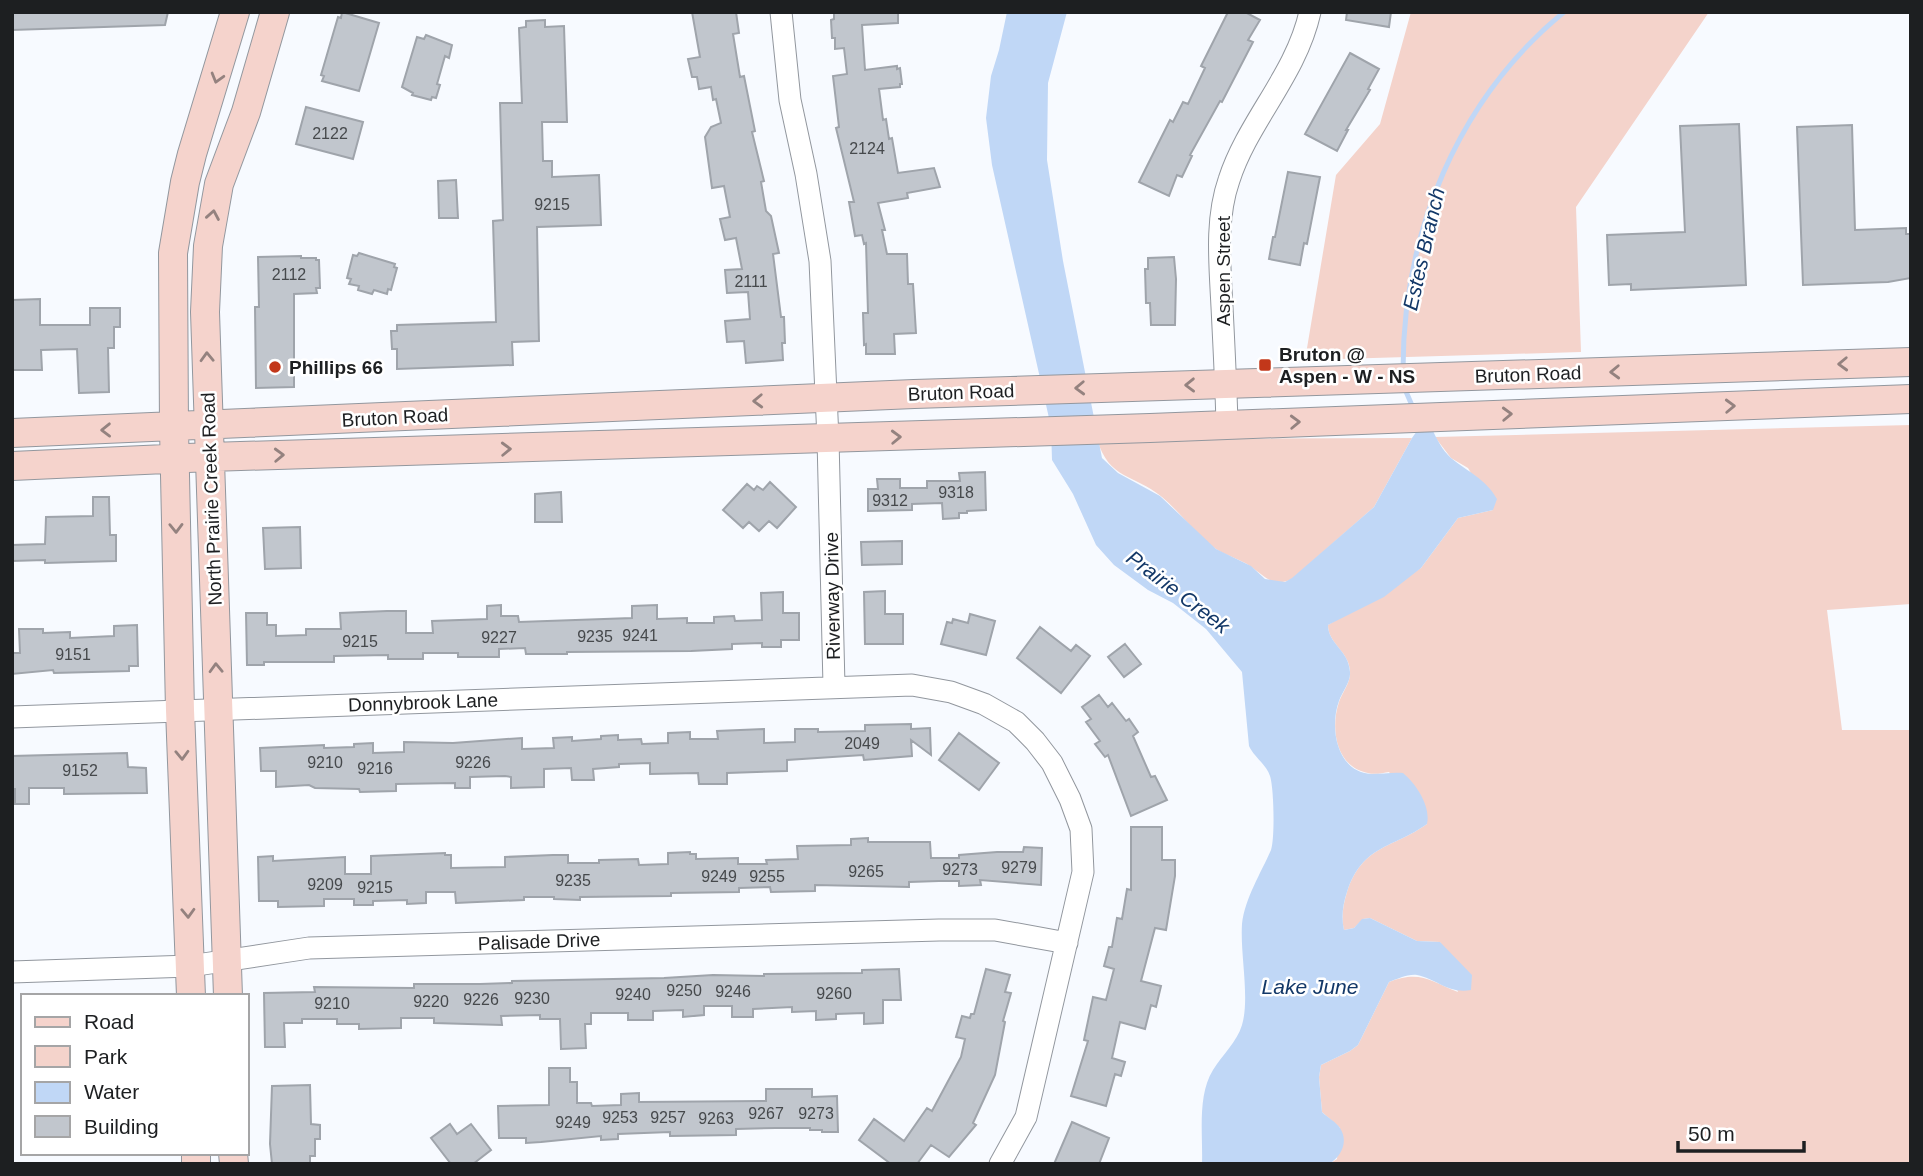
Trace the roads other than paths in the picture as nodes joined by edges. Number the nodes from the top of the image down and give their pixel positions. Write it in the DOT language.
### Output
graph roads {
  1 [pos="235,12"];
  2 [pos="275,12"];
  3 [pos="781,12"];
  4 [pos="1310,12"];
  5 [pos="1911,362"];
  6 [pos="1773,367"];
  7 [pos="1226,384"];
  8 [pos="826,399"];
  9 [pos="1911,400"];
  10 [pos="1775,404"];
  11 [pos="1227,424"];
  12 [pos="209,425"];
  13 [pos="174,428"];
  14 [pos="12,433"];
  15 [pos="828,439"];
  16 [pos="210,457"];
  17 [pos="175,459"];
  18 [pos="12,466"];
  19 [pos="834,686"];
  20 [pos="180,710"];
  21 [pos="217,710"];
  22 [pos="12,717"];
  23 [pos="186,859"];
  24 [pos="223,859"];
  25 [pos="1067,943"];
  26 [pos="227,961"];
  27 [pos="190,966"];
  28 [pos="12,972"];
  29 [pos="191,994"];
  30 [pos="228,994"];
  31 [pos="1000,1164"];
  1 -- 13 [label="main road, North Prairie Creek Road, one-way"];
  12 -- 2 [label="main road, North Prairie Creek Road, one-way"];
  3 -- 8 [label="street, Riverway Drive"];
  4 -- 7 [label="street, Aspen Street"];
  5 -- 6 [label="main road, Bruton Road, one-way"];
  6 -- 7 [label="main road, Bruton Road, one-way"];
  6 -- 10 [label="main road"];
  7 -- 8 [label="main road, Bruton Road, one-way"];
  7 -- 11 [label="street, Aspen Street"];
  8 -- 12 [label="main road, Bruton Road, one-way"];
  8 -- 15 [label="street, Riverway Drive"];
  9 -- 10 [label="main road, Bruton Road"];
  11 -- 10 [label="main road, Bruton Road, one-way"];
  15 -- 11 [label="main road, Bruton Road, one-way"];
  12 -- 13 [label="main road, Bruton Road"];
  12 -- 16 [label="main road, North Prairie Creek Road"];
  13 -- 14 [label="main road, Bruton Road, one-way"];
  13 -- 17 [label="main road, North Prairie Creek Road"];
  16 -- 15 [label="main road, Bruton Road, one-way"];
  15 -- 19 [label="street, Riverway Drive"];
  16 -- 17 [label="main road, Bruton Road"];
  21 -- 16 [label="main road, North Prairie Creek Road, one-way"];
  17 -- 18 [label="main road, Bruton Road"];
  17 -- 20 [label="main road, North Prairie Creek Road, one-way"];
  19 -- 21 [label="street, Donnybrook Lane"];
  19 -- 25 [label="street, Riverway Drive"];
  20 -- 21 [label="street, Donnybrook Lane"];
  20 -- 22 [label="street, Donnybrook Lane"];
  20 -- 23 [label="main road, North Prairie Creek Road, one-way"];
  21 -- 24 [label="main road, North Prairie Creek Road"];
  23 -- 24 [label="main road"];
  23 -- 27 [label="main road, North Prairie Creek Road, one-way"];
  24 -- 26 [label="main road, North Prairie Creek Road"];
  25 -- 26 [label="street, Palisade Drive"];
  25 -- 31 [label="street, Riverway Drive"];
  26 -- 27 [label="street, Palisade Drive"];
  26 -- 30 [label="main road, North Prairie Creek Road"];
  27 -- 28 [label="street, Palisade Drive"];
  27 -- 29 [label="main road, North Prairie Creek Road"];
}
